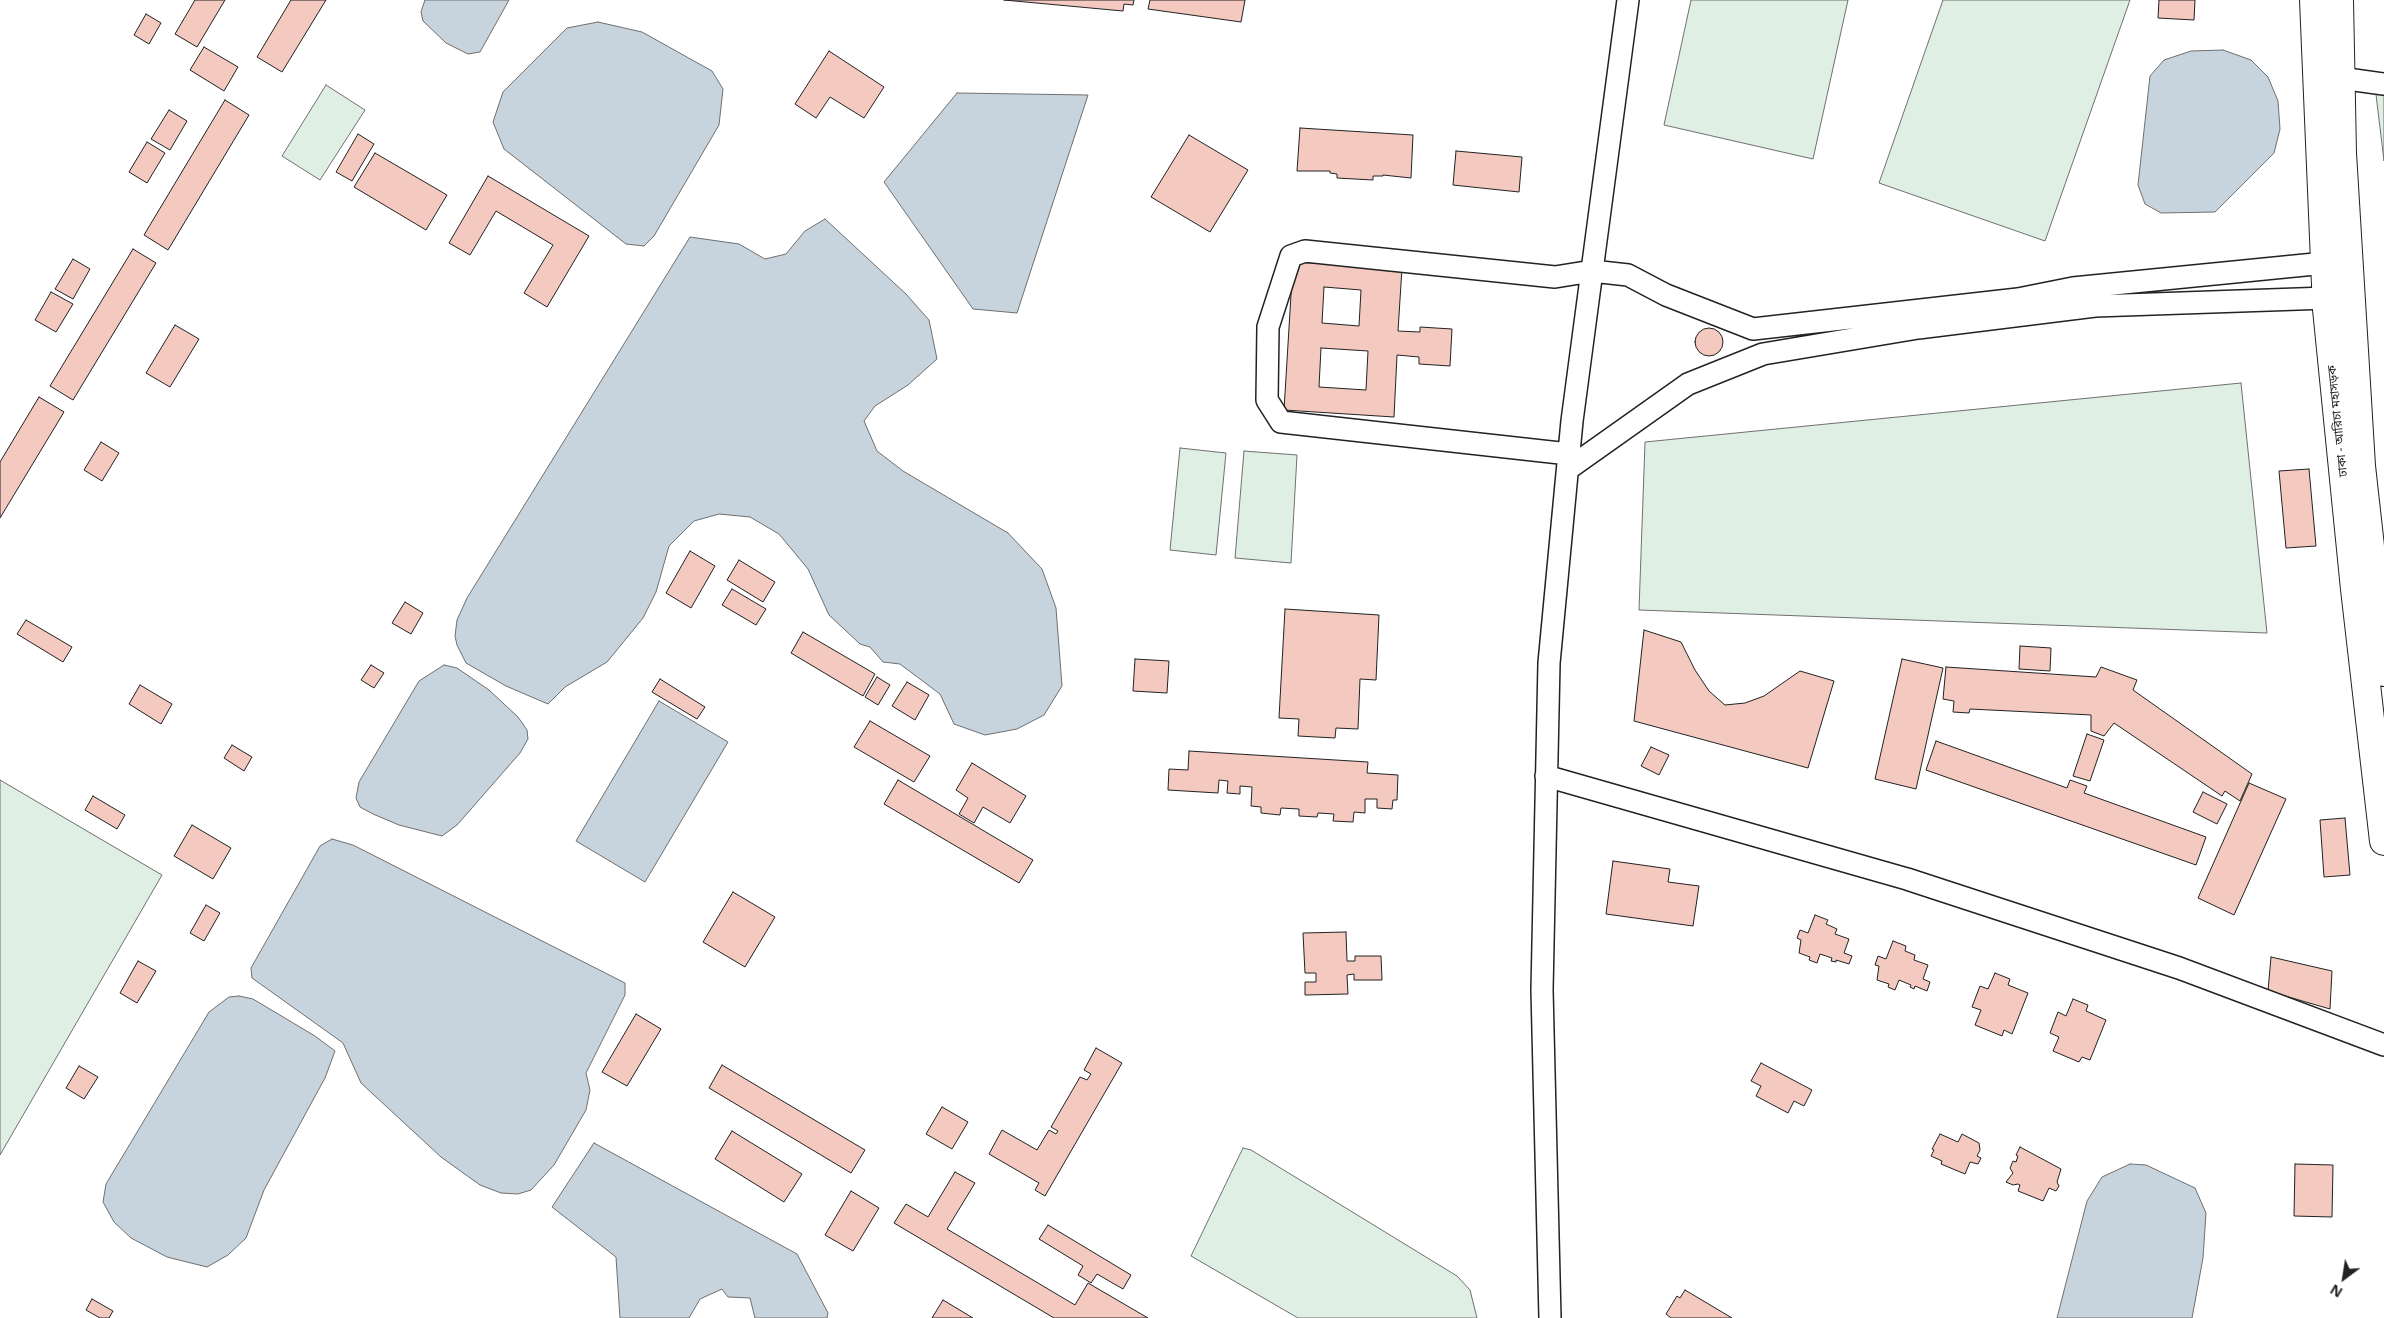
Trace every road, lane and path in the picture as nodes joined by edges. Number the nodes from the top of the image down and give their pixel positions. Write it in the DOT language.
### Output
graph roads {
  1 [pos="1628,0"];
  2 [pos="2314,0"];
  3 [pos="2338,0"];
  4 [pos="2340,78"];
  5 [pos="2384,84"];
  6 [pos="2325,263"];
  7 [pos="1592,271"];
  8 [pos="2327,298"];
  9 [pos="1569,462"];
  10 [pos="2384,672"];
  11 [pos="1546,776"];
  12 [pos="2384,841"];
  13 [pos="2384,1045"];
  14 [pos="1550,1318"];
  1 -- 7 [label="street"];
  2 -- 6 [label="highway, ঢাকা - আরিচা মহাসড়ক"];
  3 -- 4 [label="highway"];
  4 -- 5 [label="street"];
  4 -- 10 [label="highway"];
  6 -- 7 [label="street"];
  6 -- 8 [label="highway, ঢাকা - আরিচা মহাসড়ক"];
  7 -- 9 [label="street"];
  7 -- 9 [label="street"];
  8 -- 9 [label="street"];
  8 -- 12 [label="highway, ঢাকা - আরিচা মহাসড়ক"];
  9 -- 11 [label="street"];
  11 -- 13 [label="street"];
  11 -- 14 [label="street"];
}
